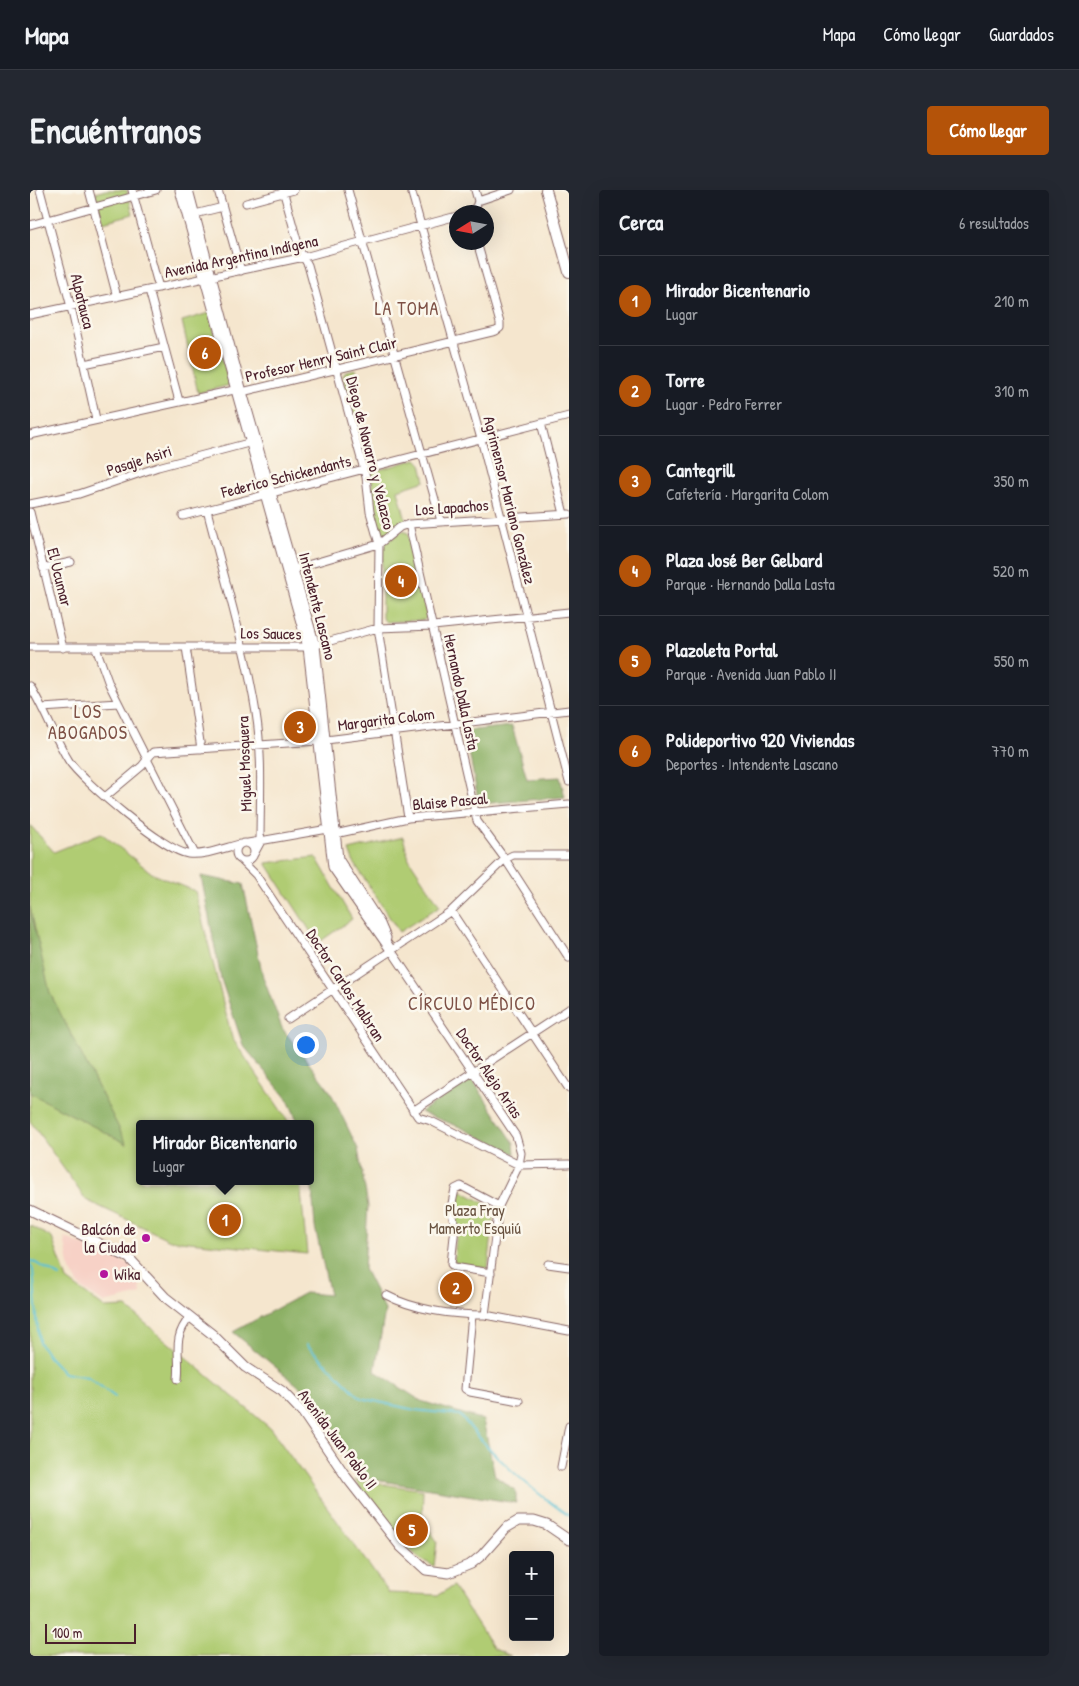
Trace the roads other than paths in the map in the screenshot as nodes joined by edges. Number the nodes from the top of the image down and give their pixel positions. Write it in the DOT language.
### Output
graph roads {
  1 [pos="40,190"];
  2 [pos="89,190"];
  3 [pos="156,190"];
  4 [pos="180,190"];
  5 [pos="188,190"];
  6 [pos="218,190"];
  7 [pos="294,190"];
  8 [pos="348,190"];
  9 [pos="411,190"];
  10 [pos="475,190"];
  11 [pos="511,190"];
  12 [pos="546,190"];
  13 [pos="284,191"];
  14 [pos="133,193"];
  15 [pos="478,200"];
  16 [pos="246,203"];
  17 [pos="477,205"];
  18 [pos="94,207"];
  19 [pos="223,207"];
  20 [pos="195,214"];
  21 [pos="449,218"];
  22 [pos="48,220"];
  23 [pos="30,225"];
  24 [pos="421,225"];
  25 [pos="362,241"];
  26 [pos="480,250"];
  27 [pos="304,257"];
  28 [pos="241,271"];
  29 [pos="569,272"];
  30 [pos="208,277"];
  31 [pos="159,288"];
  32 [pos="149,290"];
  33 [pos="117,297"];
  34 [pos="71,307"];
  35 [pos="30,315"];
  36 [pos="454,341"];
  37 [pos="164,347"];
  38 [pos="395,356"];
  39 [pos="84,364"];
  40 [pos="337,369"];
  41 [pos="238,391"];
  42 [pos="179,401"];
  43 [pos="569,416"];
  44 [pos="96,420"];
  45 [pos="540,423"];
  46 [pos="30,435"];
  47 [pos="481,439"];
  48 [pos="253,442"];
  49 [pos="422,455"];
  50 [pos="364,470"];
  51 [pos="268,494"];
  52 [pos="30,504"];
  53 [pos="207,510"];
  54 [pos="30,512"];
  55 [pos="566,514"];
  56 [pos="184,516"];
  57 [pos="501,518"];
  58 [pos="440,522"];
  59 [pos="409,524"];
  60 [pos="379,544"];
  61 [pos="71,562"];
  62 [pos="43,568"];
  63 [pos="290,570"];
  64 [pos="569,612"];
  65 [pos="525,616"];
  66 [pos="433,626"];
  67 [pos="378,628"];
  68 [pos="242,646"];
  69 [pos="312,646"];
  70 [pos="30,647"];
  71 [pos="186,647"];
  72 [pos="63,648"];
  73 [pos="96,648"];
  74 [pos="30,686"];
  75 [pos="118,704"];
  76 [pos="42,708"];
  77 [pos="569,710"];
  78 [pos="551,714"];
  79 [pos="455,724"];
  80 [pos="395,732"];
  81 [pos="322,741"];
  82 [pos="260,745"];
  83 [pos="201,749"];
  84 [pos="147,759"];
  85 [pos="569,782"];
  86 [pos="105,797"];
  87 [pos="569,804"];
  88 [pos="474,813"];
  89 [pos="408,818"];
  90 [pos="331,832"];
  91 [pos="260,843"];
  92 [pos="244,844"];
  93 [pos="220,849"];
  94 [pos="195,854"];
  95 [pos="569,855"];
  96 [pos="253,856"];
  97 [pos="240,859"];
  98 [pos="504,859"];
  99 [pos="256,875"];
  100 [pos="451,911"];
  101 [pos="391,950"];
  102 [pos="569,958"];
  103 [pos="333,990"];
  104 [pos="569,1009"];
  105 [pos="288,1019"];
  106 [pos="532,1034"];
  107 [pos="473,1072"];
  108 [pos="569,1089"];
  109 [pos="413,1111"];
  110 [pos="569,1164"];
  111 [pos="519,1165"];
  112 [pos="499,1206"];
  113 [pos="30,1210"];
  114 [pos="548,1264"];
  115 [pos="569,1267"];
  116 [pos="491,1273"];
  117 [pos="386,1295"];
  118 [pos="472,1315"];
  119 [pos="485,1315"];
  120 [pos="190,1317"];
  121 [pos="569,1331"];
  122 [pos="178,1379"];
  123 [pos="519,1400"];
  124 [pos="569,1426"];
  125 [pos="561,1467"];
  126 [pos="569,1540"];
  1 -- 22 [label="street, Alpatauca"];
  2 -- 18 [label="street"];
  3 -- 14 [label="street"];
  4 -- 30 [label="main road, Intendente Lascano"];
  5 -- 20 [label="main road, Intendente Lascano"];
  6 -- 19 [label="street"];
  7 -- 13 [label="street"];
  8 -- 25 [label="street"];
  9 -- 24 [label="street, Agrimensor Mariano González"];
  10 -- 15 [label="street"];
  11 -- 15 [label="street"];
  12 -- 29 [label="main road"];
  13 -- 16 [label="street"];
  13 -- 27 [label="street, Diego de Navarro y Velazco"];
  14 -- 18 [label="street"];
  14 -- 31 [label="street"];
  15 -- 17 [label="street"];
  18 -- 22 [label="street"];
  18 -- 33 [label="street"];
  19 -- 20 [label="street"];
  19 -- 28 [label="street"];
  20 -- 30 [label="main road, Intendente Lascano"];
  21 -- 24 [label="street, Avenida Argentina Indígena"];
  22 -- 23 [label="street"];
  22 -- 34 [label="street, Alpatauca"];
  24 -- 25 [label="street, Avenida Argentina Indígena"];
  24 -- 36 [label="street, Agrimensor Mariano González"];
  25 -- 27 [label="street, Avenida Argentina Indígena"];
  25 -- 38 [label="street"];
  26 -- 36 [label="street, Profesor Henry Saint Clair"];
  27 -- 28 [label="street, Avenida Argentina Indígena"];
  27 -- 40 [label="street, Diego de Navarro y Velazco"];
  28 -- 30 [label="street, Avenida Argentina Indígena"];
  30 -- 31 [label="street, Avenida Argentina Indígena"];
  30 -- 41 [label="main road, Intendente Lascano"];
  31 -- 32 [label="street, Avenida Argentina Indígena"];
  32 -- 33 [label="street, Avenida Argentina Indígena"];
  32 -- 37 [label="street"];
  33 -- 34 [label="street, Avenida Argentina Indígena"];
  34 -- 35 [label="street, Avenida Argentina Indígena"];
  34 -- 39 [label="street, Alpatauca"];
  36 -- 38 [label="street, Profesor Henry Saint Clair"];
  36 -- 47 [label="street, Agrimensor Mariano González"];
  37 -- 39 [label="street"];
  37 -- 42 [label="street"];
  38 -- 40 [label="street, Profesor Henry Saint Clair"];
  38 -- 49 [label="street"];
  39 -- 44 [label="street, Alpatauca"];
  40 -- 41 [label="street, Profesor Henry Saint Clair"];
  40 -- 50 [label="street, Diego de Navarro y Velazco"];
  41 -- 42 [label="street, Profesor Henry Saint Clair"];
  41 -- 48 [label="main road, Intendente Lascano"];
  42 -- 44 [label="street, Profesor Henry Saint Clair"];
  43 -- 45 [label="street, Federico Schickendants"];
  44 -- 46 [label="street, Profesor Henry Saint Clair"];
  45 -- 47 [label="street, Federico Schickendants"];
  45 -- 55 [label="street"];
  47 -- 49 [label="street, Federico Schickendants"];
  47 -- 57 [label="street, Agrimensor Mariano González"];
  48 -- 51 [label="main road, Intendente Lascano"];
  48 -- 52 [label="street, Pasaje Asiri"];
  49 -- 50 [label="street, Federico Schickendants"];
  49 -- 58 [label="street"];
  50 -- 51 [label="street, Federico Schickendants"];
  50 -- 60 [label="street, Diego de Navarro y Velazco"];
  51 -- 53 [label="street, Federico Schickendants"];
  51 -- 63 [label="main road, Intendente Lascano"];
  53 -- 56 [label="street, Federico Schickendants"];
  53 -- 68 [label="street, Miguel Mosquera"];
  54 -- 62 [label="street, El Ucumar"];
  55 -- 57 [label="street, Los Lapachos"];
  57 -- 58 [label="street, Los Lapachos"];
  57 -- 65 [label="street, Agrimensor Mariano González"];
  58 -- 59 [label="street, Los Lapachos"];
  59 -- 60 [label="street, Los Lapachos"];
  59 -- 66 [label="street, Hernando Dalla Lasta"];
  60 -- 63 [label="street, Los Lapachos"];
  60 -- 67 [label="street, Diego de Navarro y Velazco"];
  61 -- 62 [label="street"];
  62 -- 72 [label="street, El Ucumar"];
  63 -- 69 [label="main road, Intendente Lascano"];
  64 -- 65 [label="street, Los Sauces"];
  65 -- 66 [label="street, Los Sauces"];
  65 -- 78 [label="street, Agrimensor Mariano González"];
  66 -- 67 [label="street, Los Sauces"];
  66 -- 79 [label="street, Hernando Dalla Lasta"];
  67 -- 69 [label="street, Los Sauces"];
  67 -- 80 [label="street, Diego de Navarro y Velazco"];
  68 -- 69 [label="street, Los Sauces"];
  68 -- 71 [label="street, Los Sauces"];
  68 -- 82 [label="street, Miguel Mosquera"];
  69 -- 81 [label="main road, Intendente Lascano"];
  70 -- 72 [label="street, Los Sauces"];
  71 -- 73 [label="street, Los Sauces"];
  71 -- 83 [label="street"];
  72 -- 73 [label="street, Los Sauces"];
  73 -- 75 [label="street"];
  74 -- 76 [label="street"];
  75 -- 76 [label="street"];
  75 -- 84 [label="street"];
  76 -- 86 [label="street"];
  77 -- 78 [label="street, Margarita Colom"];
  78 -- 79 [label="street, Margarita Colom"];
  78 -- 85 [label="street, Agrimensor Mariano González"];
  79 -- 80 [label="street, Margarita Colom"];
  79 -- 88 [label="street, Hernando Dalla Lasta"];
  80 -- 81 [label="street, Margarita Colom"];
  80 -- 89 [label="street, Diego de Navarro y Velazco"];
  81 -- 82 [label="street, Margarita Colom"];
  81 -- 90 [label="main road, Intendente Lascano"];
  82 -- 83 [label="street, Margarita Colom"];
  82 -- 91 [label="street, Miguel Mosquera"];
  83 -- 84 [label="street, Margarita Colom"];
  84 -- 86 [label="street, Margarita Colom"];
  84 -- 94 [label="street"];
  86 -- 94 [label="street"];
  87 -- 88 [label="street, Blaise Pascal"];
  88 -- 89 [label="street, Blaise Pascal"];
  88 -- 98 [label="street, Hernando Dalla Lasta"];
  89 -- 90 [label="street, Blaise Pascal"];
  90 -- 91 [label="street, Blaise Pascal"];
  90 -- 101 [label="main road, Intendente Lascano"];
  91 -- 92 [label="street"];
  91 -- 96 [label="street"];
  92 -- 93 [label="street"];
  92 -- 96 [label="street, Doctor Carlos Malbran"];
  92 -- 97 [label="street"];
  93 -- 94 [label="street"];
  93 -- 97 [label="street, Doctor Carlos Malbran"];
  95 -- 98 [label="street"];
  96 -- 97 [label="street"];
  96 -- 99 [label="street, Doctor Carlos Malbran"];
  97 -- 99 [label="street, Doctor Carlos Malbran"];
  98 -- 100 [label="street"];
  98 -- 102 [label="street, Hernando Dalla Lasta"];
  99 -- 103 [label="street, Doctor Carlos Malbran"];
  100 -- 101 [label="street"];
  100 -- 106 [label="street"];
  101 -- 103 [label="street"];
  101 -- 107 [label="street, Doctor Alejo Arias"];
  103 -- 105 [label="street"];
  103 -- 109 [label="street, Doctor Carlos Malbran"];
  104 -- 106 [label="street"];
  106 -- 107 [label="street"];
  106 -- 108 [label="street"];
  107 -- 109 [label="street"];
  107 -- 111 [label="street, Doctor Alejo Arias"];
  109 -- 111 [label="street"];
  110 -- 111 [label="street"];
  111 -- 112 [label="street"];
  112 -- 116 [label="street"];
  112 -- 116 [label="street"];
  113 -- 120 [label="main road, Avenida Juan Pablo II"];
  114 -- 115 [label="street"];
  116 -- 119 [label="street"];
  117 -- 118 [label="street"];
  118 -- 119 [label="street"];
  118 -- 123 [label="street"];
  119 -- 121 [label="street"];
  120 -- 122 [label="street"];
  120 -- 126 [label="main road, Avenida Juan Pablo II"];
  124 -- 125 [label="street"];
}
